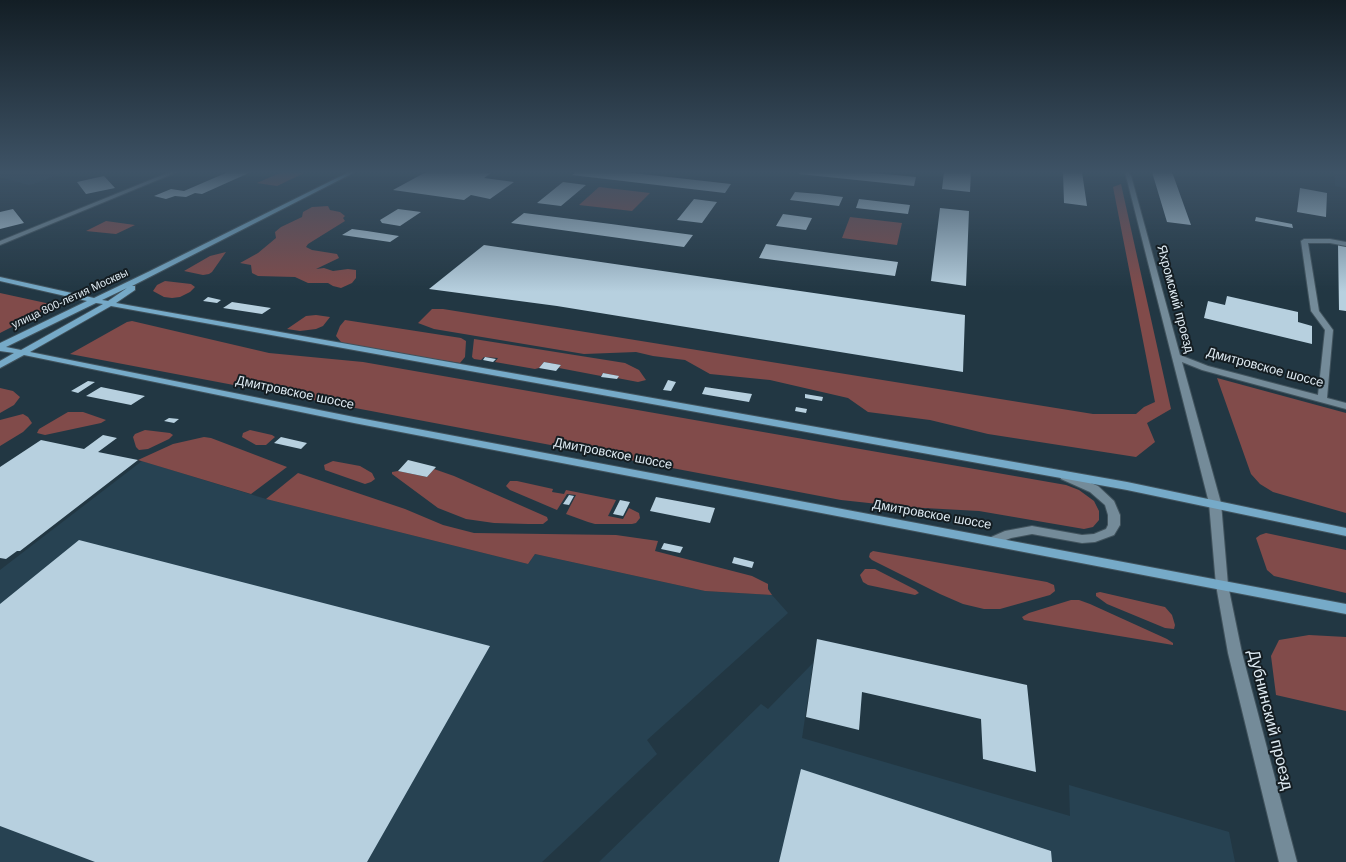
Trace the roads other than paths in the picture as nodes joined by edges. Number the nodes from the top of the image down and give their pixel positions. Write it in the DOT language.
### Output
graph roads {
  1 [pos="75,212"];
  2 [pos="273,212"];
  3 [pos="1138,212"];
  4 [pos="0,243"];
  5 [pos="1346,244"];
  6 [pos="151,274"];
  7 [pos="0,278"];
  8 [pos="93,301"];
  9 [pos="109,304"];
  10 [pos="0,347"];
  11 [pos="23,353"];
  12 [pos="1176,357"];
  13 [pos="0,365"];
  14 [pos="1322,399"];
  15 [pos="1346,406"];
  16 [pos="1062,475"];
  17 [pos="1215,503"];
  18 [pos="1346,532"];
  19 [pos="993,541"];
  20 [pos="1222,585"];
  21 [pos="1346,609"];
  22 [pos="1288,862"];
  1 -- 4 [label="street"];
  2 -- 6 [label="main road, улица 800-летия Москвы"];
  3 -- 12 [label="street, Яхромский проезд"];
  5 -- 14 [label="street"];
  6 -- 8 [label="main road, улица 800-летия Москвы"];
  6 -- 9 [label="main road, улица 800-летия Москвы"];
  7 -- 8 [label="main road"];
  8 -- 9 [label="main road"];
  8 -- 10 [label="main road, улица 800-летия Москвы"];
  9 -- 11 [label="main road, улица 800-летия Москвы"];
  9 -- 16 [label="main road"];
  10 -- 11 [label="main road, Дмитровское шоссе"];
  11 -- 13 [label="main road, улица 800-летия Москвы"];
  11 -- 19 [label="main road, Дмитровское шоссе"];
  12 -- 14 [label="street, Дмитровское шоссе"];
  12 -- 17 [label="street, Яхромский проезд"];
  14 -- 15 [label="street, Дмитровское шоссе"];
  16 -- 17 [label="main road"];
  16 -- 19 [label="street"];
  17 -- 18 [label="main road"];
  17 -- 20 [label="street"];
  19 -- 20 [label="main road, Дмитровское шоссе"];
  20 -- 21 [label="main road, Дмитровское шоссе"];
  20 -- 22 [label="street, Дубнинский проезд"];
}
